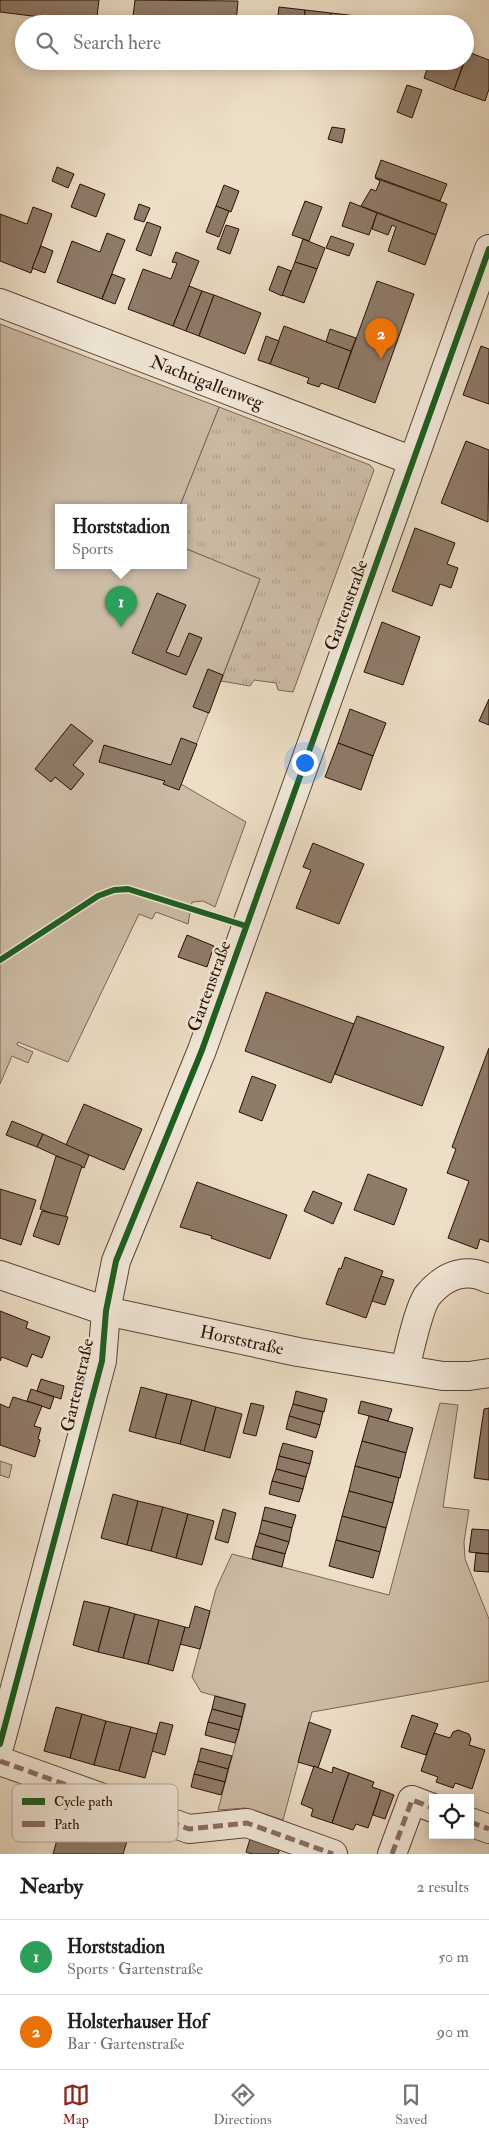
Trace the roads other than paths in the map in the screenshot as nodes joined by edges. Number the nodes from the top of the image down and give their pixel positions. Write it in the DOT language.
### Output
graph roads {
  1 [pos="489,249"];
  2 [pos="483,286"];
  3 [pos="0,303"];
  4 [pos="413,461"];
  5 [pos="0,1275"];
  6 [pos="489,1279"];
  7 [pos="106,1311"];
  8 [pos="405,1369"];
  9 [pos="489,1373"];
  10 [pos="0,1744"];
  11 [pos="0,1761"];
  12 [pos="64,1784"];
  13 [pos="429,1806"];
  14 [pos="474,1823"];
  15 [pos="178,1825"];
  16 [pos="489,1829"];
  17 [pos="333,1854"];
  18 [pos="392,1854"];
  1 -- 2 [label="street, Gartenstraße"];
  2 -- 4 [label="street, Gartenstraße"];
  3 -- 4 [label="street, Nachtigallenweg"];
  4 -- 7 [label="street, Gartenstraße"];
  5 -- 7 [label="street, Horststraße"];
  6 -- 8 [label="street"];
  7 -- 8 [label="street, Horststraße"];
  7 -- 10 [label="street, Gartenstraße"];
  8 -- 9 [label="street, Horststraße"];
  11 -- 12 [label="street"];
  13 -- 18 [label="street"];
  14 -- 16 [label="street"];
  15 -- 17 [label="street"];
}
